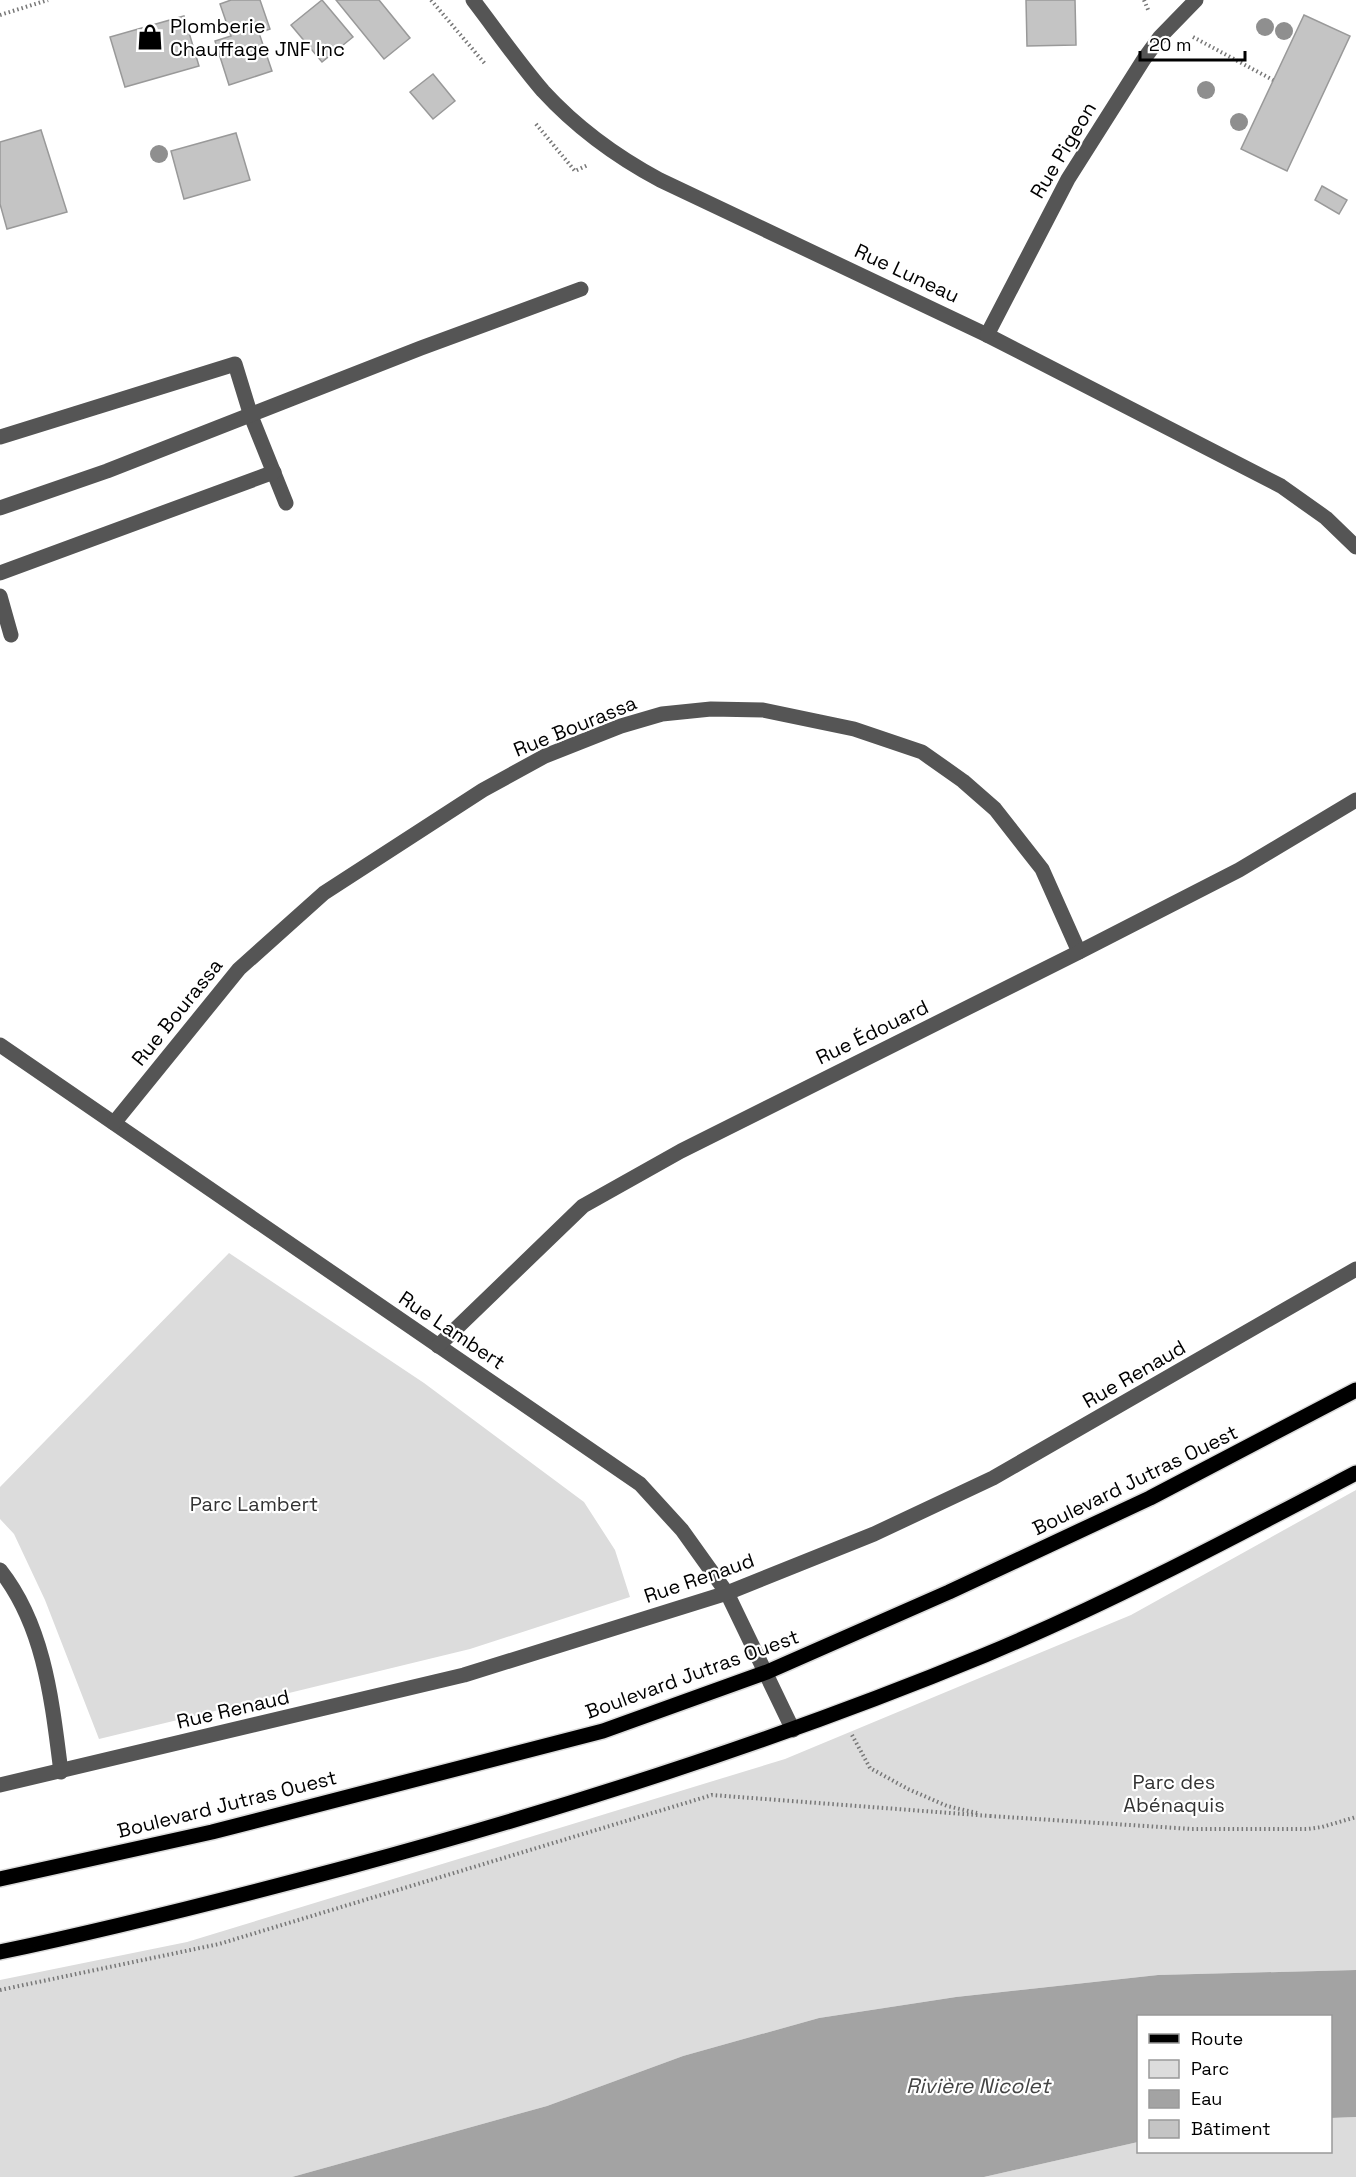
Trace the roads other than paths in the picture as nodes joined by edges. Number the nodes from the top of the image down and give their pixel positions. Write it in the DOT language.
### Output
graph roads {
  1 [pos="472,0"];
  2 [pos="1196,0"];
  3 [pos="581,289"];
  4 [pos="987,335"];
  5 [pos="251,416"];
  6 [pos="0,437"];
  7 [pos="274,472"];
  8 [pos="286,503"];
  9 [pos="0,508"];
  10 [pos="1356,547"];
  11 [pos="0,573"];
  12 [pos="0,596"];
  13 [pos="12,635"];
  14 [pos="1356,800"];
  15 [pos="1079,952"];
  16 [pos="0,1045"];
  17 [pos="114,1123"];
  18 [pos="1356,1269"];
  19 [pos="438,1346"];
  20 [pos="1356,1390"];
  21 [pos="1356,1473"];
  22 [pos="0,1570"];
  23 [pos="727,1593"];
  24 [pos="766,1672"];
  25 [pos="793,1730"];
  26 [pos="61,1772"];
  27 [pos="0,1785"];
  28 [pos="0,1879"];
  29 [pos="0,1952"];
  1 -- 4 [label="street, Rue Luneau"];
  2 -- 4 [label="street, Rue Pigeon"];
  3 -- 5 [label="street"];
  4 -- 10 [label="street, Rue Luneau"];
  5 -- 6 [label="street"];
  5 -- 7 [label="street"];
  5 -- 9 [label="street"];
  7 -- 8 [label="street"];
  7 -- 11 [label="street"];
  12 -- 13 [label="street"];
  14 -- 15 [label="street, Rue Édouard"];
  15 -- 17 [label="street, Rue Bourassa"];
  15 -- 19 [label="street, Rue Édouard"];
  16 -- 17 [label="street, Rue Lambert"];
  17 -- 19 [label="street, Rue Lambert"];
  18 -- 23 [label="street, Rue Renaud"];
  19 -- 23 [label="street, Rue Lambert"];
  20 -- 24 [label="main road, Boulevard Jutras Ouest"];
  21 -- 25 [label="main road"];
  22 -- 26 [label="street"];
  23 -- 24 [label="street, Rue Lambert"];
  23 -- 26 [label="street, Rue Renaud"];
  24 -- 25 [label="street, Rue Lambert"];
  24 -- 28 [label="main road, Boulevard Jutras Ouest"];
  25 -- 29 [label="main road"];
  26 -- 27 [label="street, Rue Renaud"];
}
